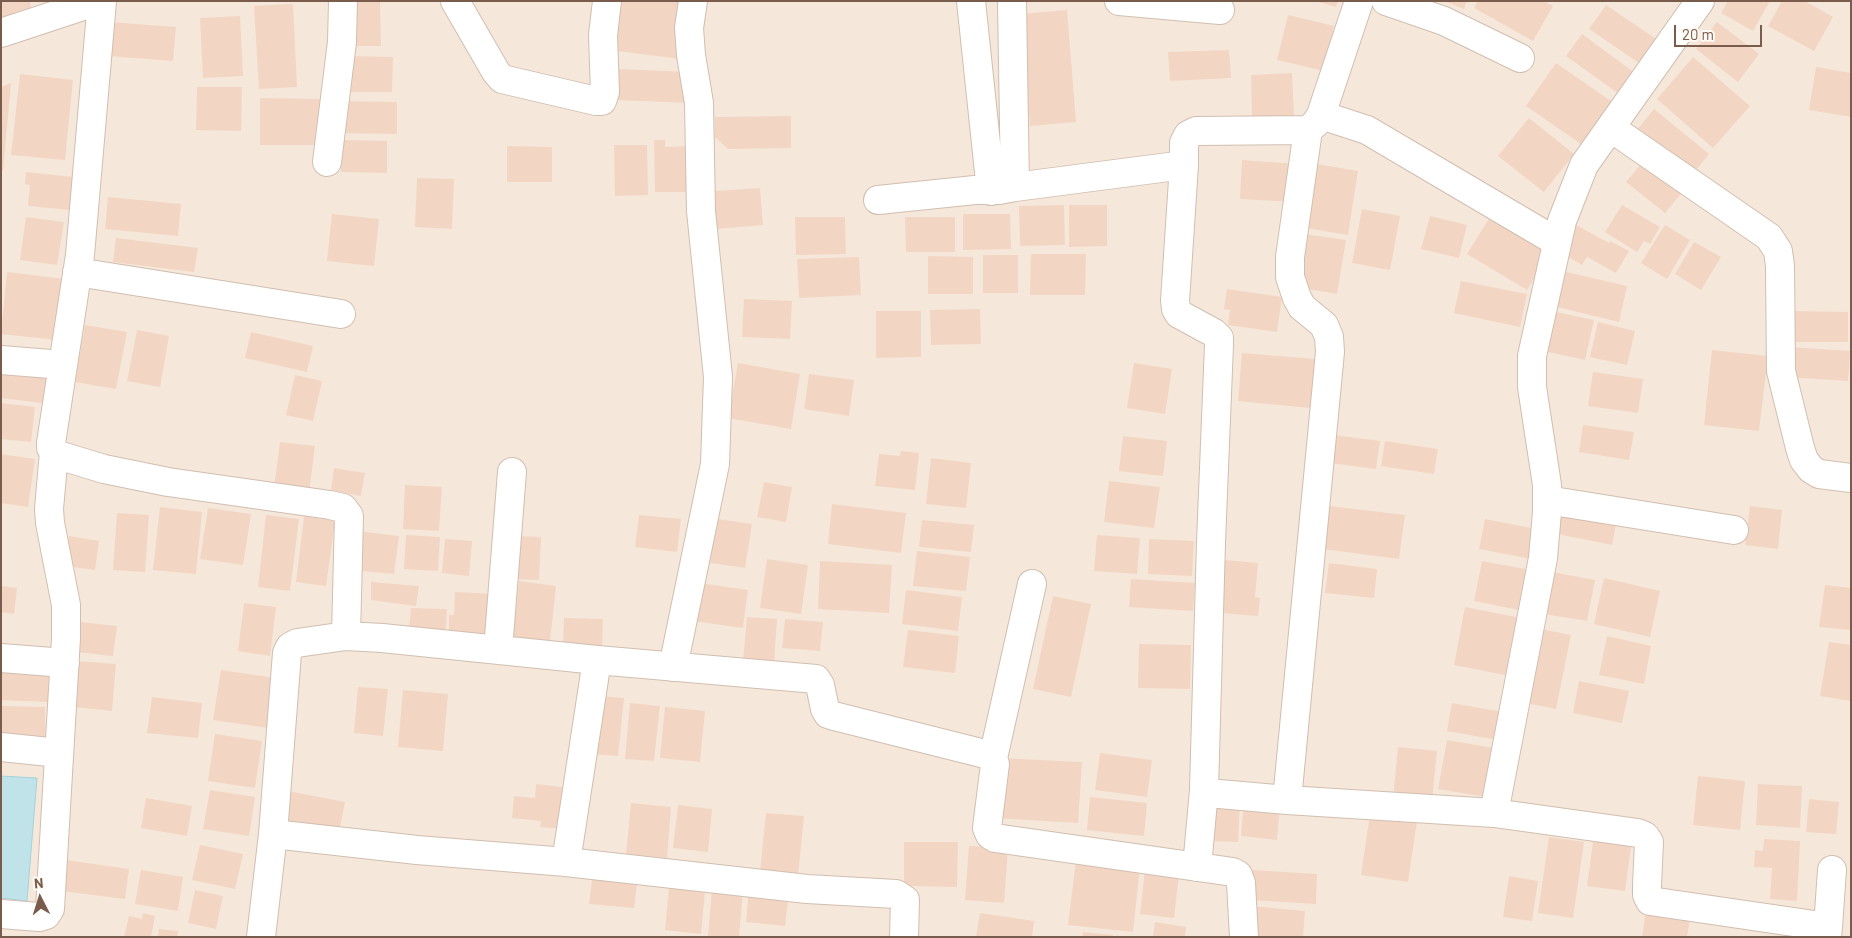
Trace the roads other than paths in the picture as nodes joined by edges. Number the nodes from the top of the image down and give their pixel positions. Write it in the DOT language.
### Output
graph roads {
  1 [pos="98,1"];
  2 [pos="102,1"];
  3 [pos="343,1"];
  4 [pos="455,1"];
  5 [pos="607,1"];
  6 [pos="693,1"];
  7 [pos="971,1"];
  8 [pos="1012,1"];
  9 [pos="1119,1"];
  10 [pos="1359,1"];
  11 [pos="1386,1"];
  12 [pos="1700,1"];
  13 [pos="1220,10"];
  14 [pos="44,11"];
  15 [pos="1,33"];
  16 [pos="1520,58"];
  17 [pos="1314,123"];
  18 [pos="1611,128"];
  19 [pos="327,162"];
  20 [pos="1184,165"];
  21 [pos="1003,188"];
  22 [pos="878,200"];
  23 [pos="1557,242"];
  24 [pos="78,272"];
  25 [pos="341,314"];
  26 [pos="1,360"];
  27 [pos="63,365"];
  28 [pos="54,452"];
  29 [pos="512,472"];
  30 [pos="1851,478"];
  31 [pos="1547,500"];
  32 [pos="1734,530"];
  33 [pos="1032,584"];
  34 [pos="346,636"];
  35 [pos="498,650"];
  36 [pos="1,658"];
  37 [pos="597,660"];
  38 [pos="65,663"];
  39 [pos="673,667"];
  40 [pos="1,747"];
  41 [pos="59,753"];
  42 [pos="994,758"];
  43 [pos="1204,790"];
  44 [pos="1287,800"];
  45 [pos="1494,813"];
  46 [pos="273,834"];
  47 [pos="566,862"];
  48 [pos="1197,867"];
  49 [pos="1832,870"];
  50 [pos="5,922"];
  51 [pos="1828,932"];
  52 [pos="261,937"];
  53 [pos="904,937"];
  54 [pos="1244,937"];
  1 -- 14 [label="street"];
  2 -- 24 [label="street"];
  3 -- 19 [label="street"];
  4 -- 5 [label="street"];
  6 -- 39 [label="street"];
  7 -- 21 [label="street"];
  8 -- 21 [label="street"];
  9 -- 13 [label="street"];
  10 -- 17 [label="street"];
  11 -- 16 [label="street"];
  12 -- 18 [label="street"];
  14 -- 15 [label="street"];
  17 -- 20 [label="street"];
  17 -- 23 [label="street"];
  17 -- 44 [label="street"];
  18 -- 23 [label="street"];
  18 -- 30 [label="street"];
  20 -- 21 [label="street"];
  20 -- 43 [label="street"];
  21 -- 22 [label="street"];
  23 -- 31 [label="street"];
  24 -- 25 [label="street"];
  24 -- 27 [label="street"];
  26 -- 27 [label="street"];
  27 -- 28 [label="street"];
  28 -- 34 [label="street"];
  28 -- 38 [label="street"];
  29 -- 35 [label="street"];
  31 -- 32 [label="street"];
  31 -- 45 [label="street"];
  33 -- 42 [label="street"];
  34 -- 35 [label="street"];
  34 -- 46 [label="street"];
  35 -- 37 [label="street"];
  36 -- 38 [label="street"];
  37 -- 39 [label="street"];
  37 -- 47 [label="street"];
  38 -- 41 [label="street"];
  39 -- 42 [label="street"];
  40 -- 41 [label="street"];
  41 -- 50 [label="street"];
  42 -- 48 [label="street"];
  43 -- 44 [label="street"];
  43 -- 48 [label="street"];
  44 -- 45 [label="street"];
  45 -- 51 [label="street"];
  46 -- 47 [label="street"];
  46 -- 52 [label="street"];
  47 -- 53 [label="street"];
  48 -- 54 [label="street"];
  49 -- 51 [label="street"];
}
